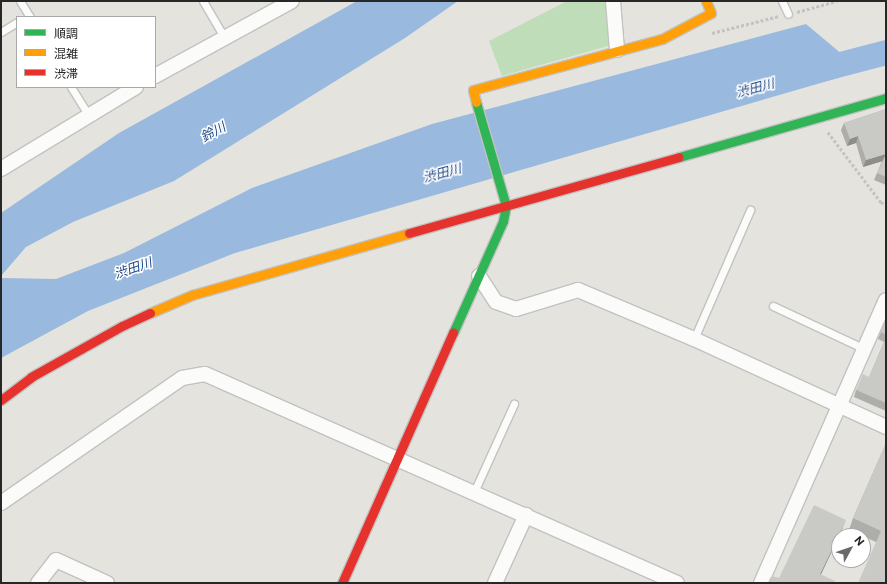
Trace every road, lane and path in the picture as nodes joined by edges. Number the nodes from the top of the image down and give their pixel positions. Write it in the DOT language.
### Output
graph roads {
  1 [pos="20,1"];
  2 [pos="203,1"];
  3 [pos="292,1"];
  4 [pos="613,1"];
  5 [pos="706,1"];
  6 [pos="782,1"];
  7 [pos="837,1"];
  8 [pos="788,14"];
  9 [pos="28,16"];
  10 [pos="16,23"];
  11 [pos="1,32"];
  12 [pos="708,33"];
  13 [pos="224,37"];
  14 [pos="617,50"];
  15 [pos="156,75"];
  16 [pos="72,88"];
  17 [pos="134,88"];
  18 [pos="886,98"];
  19 [pos="88,114"];
  20 [pos="817,117"];
  21 [pos="1,169"];
  22 [pos="886,205"];
  23 [pos="506,206"];
  24 [pos="750,210"];
  25 [pos="479,276"];
  26 [pos="886,300"];
  27 [pos="773,306"];
  28 [pos="694,339"];
  29 [pos="865,349"];
  30 [pos="1,400"];
  31 [pos="514,404"];
  32 [pos="839,406"];
  33 [pos="886,427"];
  34 [pos="396,457"];
  35 [pos="474,492"];
  36 [pos="1,504"];
  37 [pos="526,515"];
  38 [pos="38,583"];
  39 [pos="107,583"];
  40 [pos="342,583"];
  41 [pos="495,583"];
  42 [pos="677,583"];
  43 [pos="762,583"];
  1 -- 9 [label="lane"];
  2 -- 13 [label="lane"];
  3 -- 13 [label="street"];
  4 -- 14 [label="street"];
  5 -- 14 [label="street"];
  6 -- 8 [label="lane"];
  7 -- 8 [label="path"];
  8 -- 12 [label="path"];
  10 -- 11 [label="lane"];
  13 -- 15 [label="street"];
  14 -- 23 [label="street"];
  16 -- 19 [label="lane"];
  17 -- 19 [label="street"];
  18 -- 20 [label="street"];
  19 -- 21 [label="street"];
  20 -- 22 [label="path"];
  20 -- 23 [label="street"];
  23 -- 25 [label="street"];
  23 -- 30 [label="street"];
  24 -- 28 [label="lane"];
  25 -- 28 [label="street"];
  25 -- 34 [label="street"];
  26 -- 29 [label="street"];
  27 -- 29 [label="lane"];
  28 -- 32 [label="street"];
  29 -- 32 [label="street"];
  31 -- 35 [label="lane"];
  32 -- 33 [label="street"];
  32 -- 43 [label="street"];
  34 -- 35 [label="street"];
  34 -- 36 [label="street"];
  34 -- 40 [label="street"];
  35 -- 37 [label="street"];
  37 -- 41 [label="street"];
  37 -- 42 [label="street"];
  38 -- 39 [label="street"];
}
